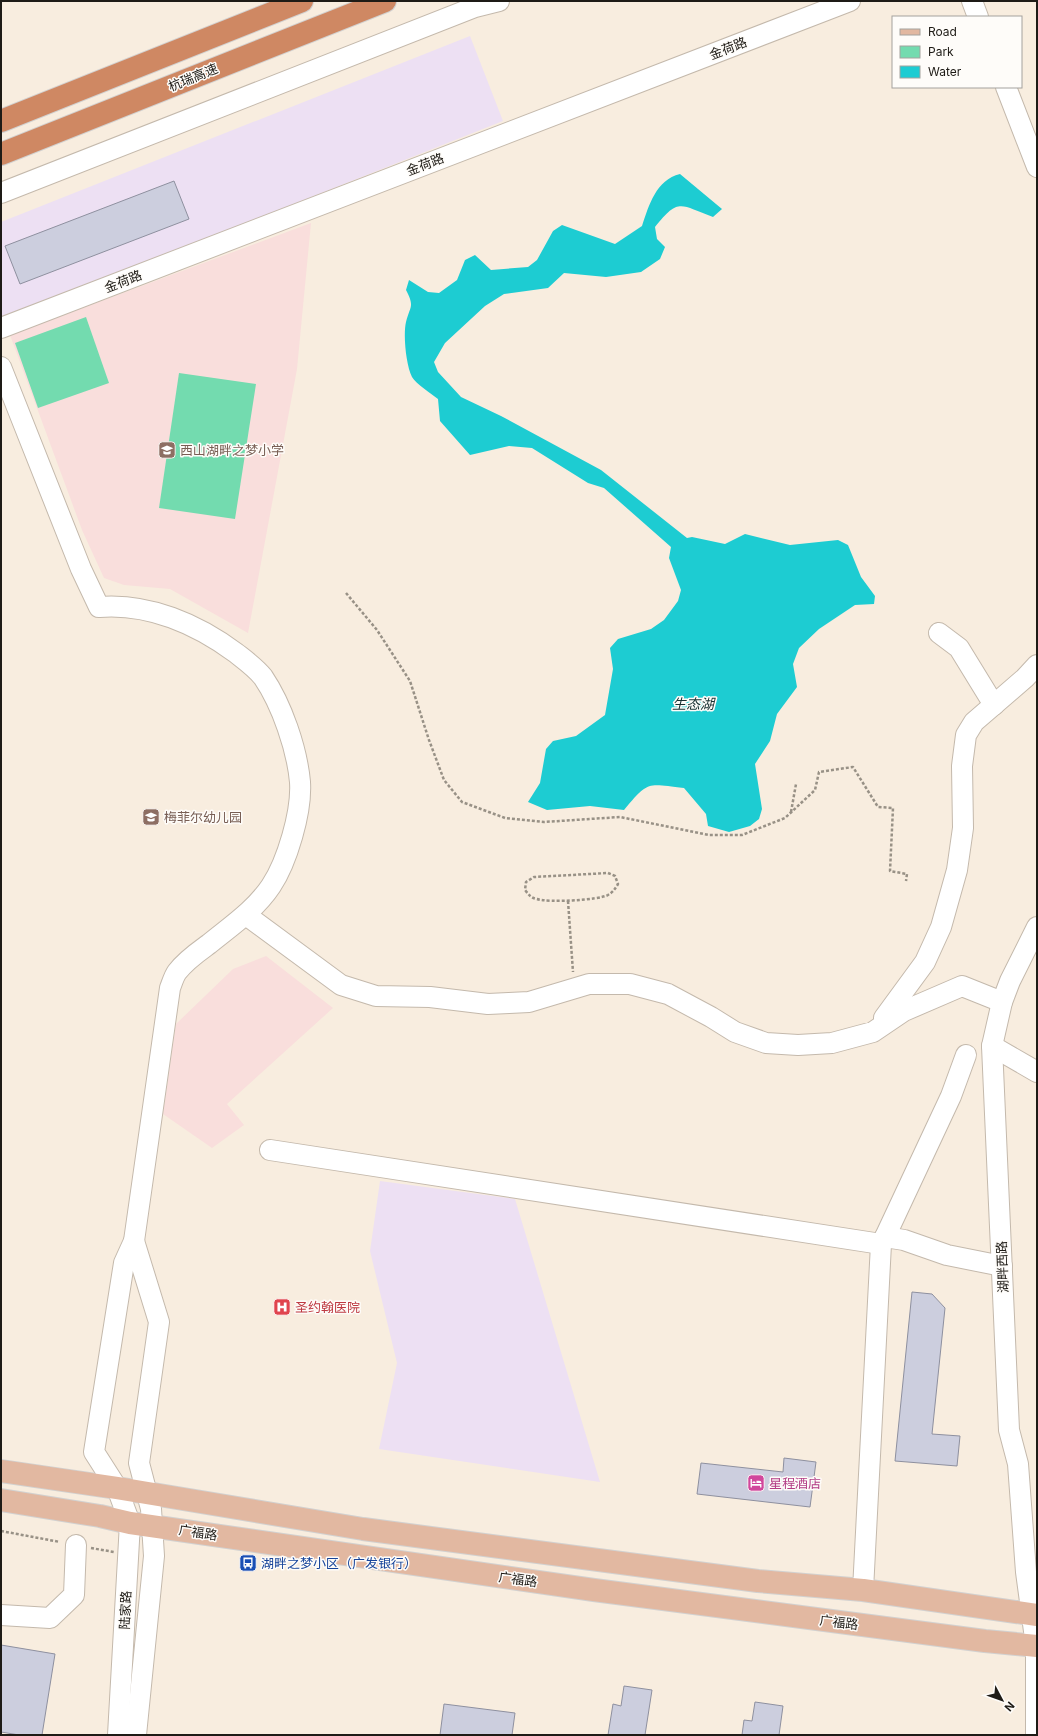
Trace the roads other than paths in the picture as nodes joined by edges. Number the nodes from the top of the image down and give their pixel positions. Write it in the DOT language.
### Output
graph roads {
  1 [pos="302,1"];
  2 [pos="385,1"];
  3 [pos="499,1"];
  4 [pos="850,1"];
  5 [pos="972,1"];
  6 [pos="978,16"];
  7 [pos="1006,88"];
  8 [pos="1,121"];
  9 [pos="1,154"];
  10 [pos="1037,167"];
  11 [pos="1,193"];
  12 [pos="1,328"];
  13 [pos="1,367"];
  14 [pos="939,633"];
  15 [pos="1037,665"];
  16 [pos="994,705"];
  17 [pos="246,915"];
  18 [pos="1037,928"];
  19 [pos="1002,1002"];
  20 [pos="873,1032"];
  21 [pos="992,1046"];
  22 [pos="966,1056"];
  23 [pos="1037,1072"];
  24 [pos="270,1150"];
  25 [pos="883,1240"];
  26 [pos="134,1241"];
  27 [pos="1002,1266"];
  28 [pos="1,1471"];
  29 [pos="117,1488"];
  30 [pos="148,1494"];
  31 [pos="1,1500"];
  32 [pos="130,1523"];
  33 [pos="152,1525"];
  34 [pos="76,1545"];
  35 [pos="863,1590"];
  36 [pos="1,1615"];
  37 [pos="1034,1615"];
  38 [pos="1037,1646"];
  39 [pos="118,1735"];
  40 [pos="136,1735"];
  41 [pos="1036,1735"];
  1 -- 8 [label="highway"];
  2 -- 9 [label="highway, 杭瑞高速"];
  3 -- 11 [label="street"];
  4 -- 12 [label="street, 金荷路"];
  5 -- 6 [label="street"];
  7 -- 10 [label="street"];
  13 -- 17 [label="street"];
  14 -- 16 [label="street"];
  15 -- 16 [label="street"];
  16 -- 20 [label="street"];
  17 -- 20 [label="street"];
  17 -- 26 [label="street"];
  18 -- 19 [label="street, 湖畔西路"];
  19 -- 20 [label="street"];
  19 -- 21 [label="street, 湖畔西路"];
  21 -- 23 [label="street"];
  21 -- 27 [label="street, 湖畔西路"];
  22 -- 25 [label="street"];
  24 -- 25 [label="street"];
  25 -- 27 [label="street"];
  25 -- 35 [label="street"];
  26 -- 29 [label="street, 陆家路"];
  26 -- 30 [label="street, 陆家路"];
  27 -- 37 [label="street, 湖畔西路"];
  28 -- 29 [label="main road"];
  29 -- 30 [label="main road"];
  29 -- 32 [label="street, 陆家路"];
  30 -- 33 [label="street, 陆家路"];
  30 -- 35 [label="main road"];
  31 -- 32 [label="main road, 广福路"];
  32 -- 33 [label="main road, 广福路"];
  32 -- 39 [label="street, 陆家路"];
  33 -- 38 [label="main road, 广福路"];
  33 -- 40 [label="street, 陆家路"];
  34 -- 36 [label="street"];
  35 -- 37 [label="main road"];
  37 -- 38 [label="street, 湖畔西路"];
  38 -- 41 [label="street, 湖畔西路"];
}
